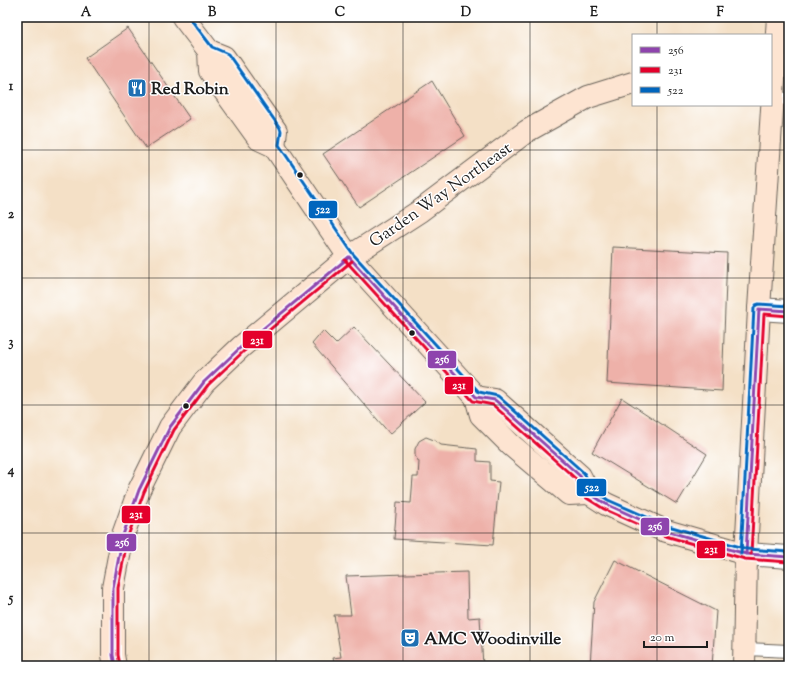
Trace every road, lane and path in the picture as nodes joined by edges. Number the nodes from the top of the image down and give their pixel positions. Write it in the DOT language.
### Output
graph roads {
  1 [pos="183,17"];
  2 [pos="778,17"];
  3 [pos="632,83"];
  4 [pos="776,92"];
  5 [pos="349,257"];
  6 [pos="759,309"];
  7 [pos="789,311"];
  8 [pos="746,554"];
  9 [pos="789,557"];
  10 [pos="789,650"];
  11 [pos="744,657"];
  12 [pos="115,666"];
  1 -- 5 [label="street"];
  2 -- 4 [label="street"];
  3 -- 5 [label="street, Garden Way Northeast"];
  4 -- 6 [label="street"];
  5 -- 8 [label="street"];
  5 -- 12 [label="street, Garden Way Northeast"];
  6 -- 7 [label="street"];
  6 -- 8 [label="street"];
  8 -- 9 [label="street"];
  8 -- 11 [label="street"];
  10 -- 11 [label="lane"];
}
